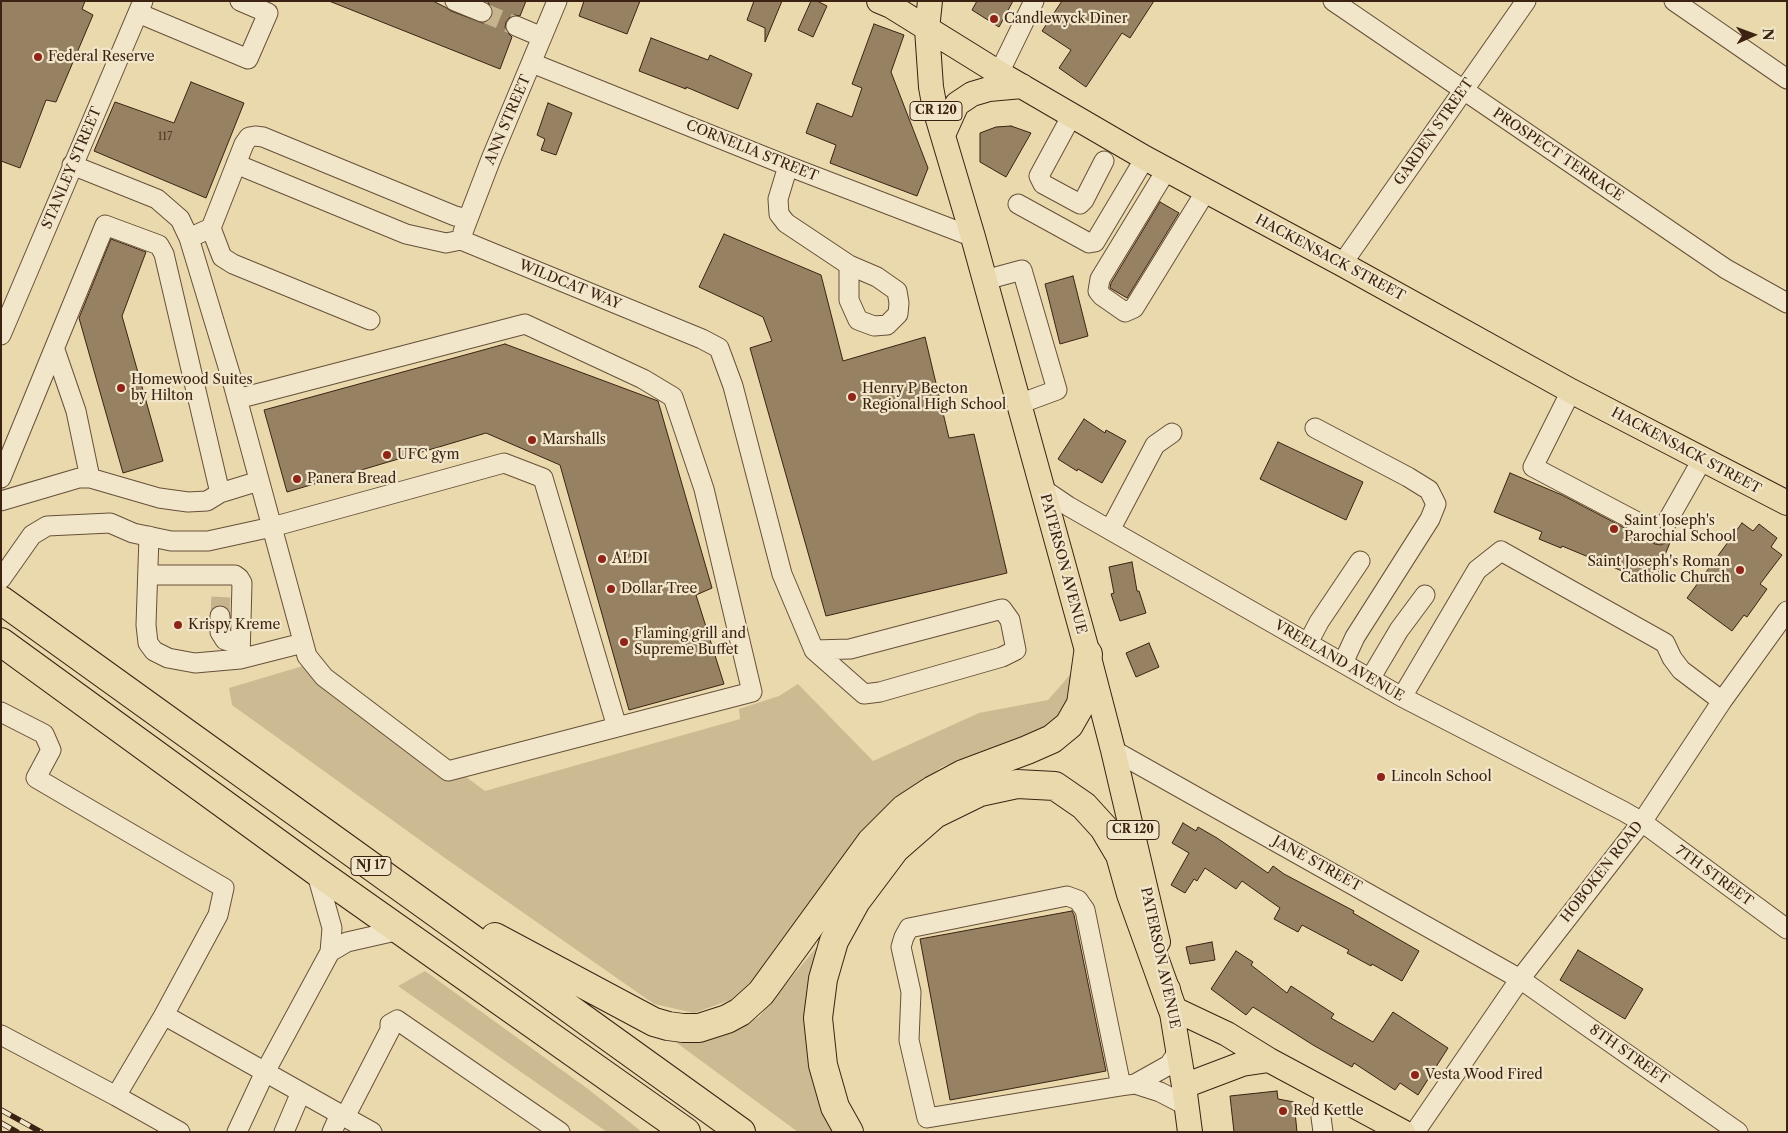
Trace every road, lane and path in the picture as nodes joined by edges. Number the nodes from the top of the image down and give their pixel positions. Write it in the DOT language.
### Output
graph roads {
  1 [pos="240,1"];
  2 [pos="557,1"];
  3 [pos="879,1"];
  4 [pos="930,1"];
  5 [pos="1034,1"];
  6 [pos="1333,1"];
  7 [pos="1526,1"];
  8 [pos="1674,1"];
  9 [pos="140,7"];
  10 [pos="516,26"];
  11 [pos="926,29"];
  12 [pos="542,37"];
  13 [pos="532,63"];
  14 [pos="999,73"];
  15 [pos="1787,80"];
  16 [pos="1022,86"];
  17 [pos="1463,90"];
  18 [pos="1072,115"];
  19 [pos="943,136"];
  20 [pos="1145,158"];
  21 [pos="1104,161"];
  22 [pos="236,164"];
  23 [pos="72,165"];
  24 [pos="788,166"];
  25 [pos="1166,169"];
  26 [pos="1206,191"];
  27 [pos="1084,200"];
  28 [pos="1018,204"];
  29 [pos="1112,214"];
  30 [pos="468,219"];
  31 [pos="211,228"];
  32 [pos="974,237"];
  33 [pos="189,238"];
  34 [pos="460,240"];
  35 [pos="222,257"];
  36 [pos="1342,264"];
  37 [pos="849,265"];
  38 [pos="198,267"];
  39 [pos="985,280"];
  40 [pos="1787,303"];
  41 [pos="370,320"];
  42 [pos="1,335"];
  43 [pos="55,350"];
  44 [pos="1571,391"];
  45 [pos="237,399"];
  46 [pos="1019,404"];
  47 [pos="1315,428"];
  48 [pos="1172,433"];
  49 [pos="1702,460"];
  50 [pos="1,478"];
  51 [pos="90,478"];
  52 [pos="260,481"];
  53 [pos="1042,489"];
  54 [pos="220,493"];
  55 [pos="1,501"];
  56 [pos="1787,503"];
  57 [pos="272,527"];
  58 [pos="1110,530"];
  59 [pos="149,536"];
  60 [pos="1360,561"];
  61 [pos="148,575"];
  62 [pos="1,579"];
  63 [pos="1425,595"];
  64 [pos="1,600"];
  65 [pos="1787,611"];
  66 [pos="220,616"];
  67 [pos="1,642"];
  68 [pos="303,643"];
  69 [pos="1308,643"];
  70 [pos="814,650"];
  71 [pos="240,652"];
  72 [pos="1088,654"];
  73 [pos="1343,663"];
  74 [pos="1370,679"];
  75 [pos="1402,697"];
  76 [pos="1722,701"];
  77 [pos="1,712"];
  78 [pos="618,727"];
  79 [pos="1113,750"];
  80 [pos="1642,822"];
  81 [pos="316,871"];
  82 [pos="400,886"];
  83 [pos="1787,929"];
  84 [pos="400,930"];
  85 [pos="330,952"];
  86 [pos="1520,979"];
  87 [pos="1172,1008"];
  88 [pos="164,1014"];
  89 [pos="1,1035"];
  90 [pos="1179,1050"];
  91 [pos="1270,1060"];
  92 [pos="266,1072"];
  93 [pos="1128,1085"];
  94 [pos="1325,1090"];
  95 [pos="301,1092"];
  96 [pos="116,1096"];
  97 [pos="1186,1096"];
  98 [pos="342,1116"];
  99 [pos="927,1125"];
  100 [pos="180,1132"];
  101 [pos="237,1132"];
  102 [pos="284,1132"];
  103 [pos="332,1132"];
  104 [pos="372,1132"];
  105 [pos="560,1132"];
  106 [pos="686,1132"];
  107 [pos="741,1132"];
  108 [pos="849,1132"];
  109 [pos="1190,1132"];
  110 [pos="1323,1132"];
  111 [pos="1403,1132"];
  112 [pos="1415,1132"];
  113 [pos="1738,1132"];
  1 -- 9 [label="street"];
  2 -- 12 [label="street, ANN STREET"];
  3 -- 11 [label="main road, HACKENSACK STREET"];
  4 -- 11 [label="main road, PATERSON AVENUE / CR 120"];
  5 -- 14 [label="street"];
  6 -- 17 [label="street, PROSPECT TERRACE"];
  7 -- 17 [label="street, GARDEN STREET"];
  8 -- 15 [label="street"];
  9 -- 23 [label="street, STANLEY STREET"];
  10 -- 12 [label="street"];
  11 -- 14 [label="main road, HACKENSACK STREET"];
  11 -- 19 [label="main road, PATERSON AVENUE / CR 120"];
  12 -- 13 [label="street, ANN STREET"];
  13 -- 24 [label="street, CORNELIA STREET"];
  13 -- 30 [label="street, ANN STREET"];
  14 -- 16 [label="main road, HACKENSACK STREET"];
  16 -- 18 [label="main road, HACKENSACK STREET"];
  16 -- 19 [label="main road"];
  17 -- 36 [label="street, GARDEN STREET"];
  17 -- 40 [label="street, PROSPECT TERRACE"];
  18 -- 20 [label="main road, HACKENSACK STREET"];
  18 -- 27 [label="street"];
  19 -- 32 [label="main road, PATERSON AVENUE / CR 120"];
  20 -- 25 [label="main road, HACKENSACK STREET"];
  20 -- 29 [label="street"];
  21 -- 27 [label="street"];
  22 -- 30 [label="street"];
  22 -- 31 [label="street"];
  22 -- 34 [label="street"];
  23 -- 33 [label="street"];
  23 -- 42 [label="street, STANLEY STREET"];
  24 -- 32 [label="street, CORNELIA STREET"];
  24 -- 37 [label="street"];
  25 -- 26 [label="main road, HACKENSACK STREET"];
  25 -- 26 [label="street"];
  26 -- 36 [label="main road, HACKENSACK STREET"];
  27 -- 29 [label="street"];
  28 -- 29 [label="street"];
  30 -- 34 [label="street, ANN STREET"];
  31 -- 33 [label="street"];
  31 -- 35 [label="street"];
  32 -- 39 [label="main road, PATERSON AVENUE / CR 120"];
  33 -- 38 [label="street"];
  34 -- 70 [label="street, WILDCAT WAY"];
  35 -- 38 [label="street"];
  35 -- 41 [label="street"];
  36 -- 44 [label="main road, HACKENSACK STREET"];
  38 -- 45 [label="street"];
  39 -- 46 [label="main road, PATERSON AVENUE / CR 120"];
  39 -- 46 [label="street"];
  43 -- 50 [label="street"];
  43 -- 51 [label="street"];
  43 -- 54 [label="street"];
  44 -- 49 [label="main road, HACKENSACK STREET"];
  44 -- 49 [label="street"];
  45 -- 52 [label="street"];
  45 -- 78 [label="street"];
  46 -- 53 [label="main road, PATERSON AVENUE / CR 120"];
  47 -- 73 [label="street"];
  48 -- 58 [label="street"];
  49 -- 56 [label="main road, HACKENSACK STREET"];
  51 -- 54 [label="street"];
  51 -- 55 [label="street"];
  52 -- 54 [label="street"];
  52 -- 57 [label="street"];
  53 -- 58 [label="street, VREELAND AVENUE"];
  53 -- 72 [label="main road, PATERSON AVENUE / CR 120"];
  57 -- 59 [label="street"];
  57 -- 68 [label="street"];
  57 -- 78 [label="street"];
  58 -- 69 [label="street, VREELAND AVENUE"];
  59 -- 61 [label="street"];
  59 -- 62 [label="street"];
  60 -- 69 [label="street"];
  61 -- 71 [label="street"];
  61 -- 71 [label="street"];
  63 -- 74 [label="street"];
  64 -- 82 [label="highway, NJ 17"];
  65 -- 76 [label="street, HOBOKEN ROAD"];
  66 -- 71 [label="street"];
  67 -- 81 [label="highway, NJ 17"];
  68 -- 71 [label="street"];
  68 -- 78 [label="street"];
  69 -- 73 [label="street, VREELAND AVENUE"];
  70 -- 70 [label="street"];
  72 -- 79 [label="main road, PATERSON AVENUE / CR 120"];
  72 -- 82 [label="highway"];
  73 -- 74 [label="street, VREELAND AVENUE"];
  74 -- 75 [label="street, VREELAND AVENUE"];
  75 -- 76 [label="street"];
  75 -- 80 [label="street, VREELAND AVENUE"];
  76 -- 80 [label="street, HOBOKEN ROAD"];
  77 -- 88 [label="street"];
  79 -- 86 [label="street, JANE STREET"];
  79 -- 87 [label="main road, PATERSON AVENUE / CR 120"];
  80 -- 83 [label="street, 7TH STREET"];
  80 -- 86 [label="street, HOBOKEN ROAD"];
  81 -- 84 [label="highway, NJ 17"];
  81 -- 85 [label="street"];
  82 -- 107 [label="highway, NJ 17"];
  84 -- 85 [label="street"];
  84 -- 106 [label="highway, NJ 17"];
  85 -- 92 [label="street"];
  86 -- 112 [label="street, HOBOKEN ROAD"];
  86 -- 113 [label="street, 8TH STREET"];
  87 -- 90 [label="main road, PATERSON AVENUE"];
  87 -- 91 [label="main road"];
  87 -- 108 [label="highway"];
  88 -- 92 [label="street"];
  88 -- 96 [label="street"];
  89 -- 96 [label="street"];
  90 -- 93 [label="street"];
  90 -- 97 [label="main road, PATERSON AVENUE"];
  91 -- 94 [label="main road"];
  91 -- 97 [label="main road"];
  92 -- 95 [label="street"];
  92 -- 101 [label="street"];
  93 -- 97 [label="street"];
  93 -- 99 [label="street"];
  93 -- 99 [label="street"];
  94 -- 110 [label="street"];
  94 -- 111 [label="main road"];
  95 -- 98 [label="street"];
  95 -- 102 [label="street"];
  96 -- 100 [label="street"];
  97 -- 109 [label="main road, PATERSON AVENUE"];
  98 -- 103 [label="street"];
  98 -- 104 [label="street"];
  98 -- 105 [label="street"];
}
